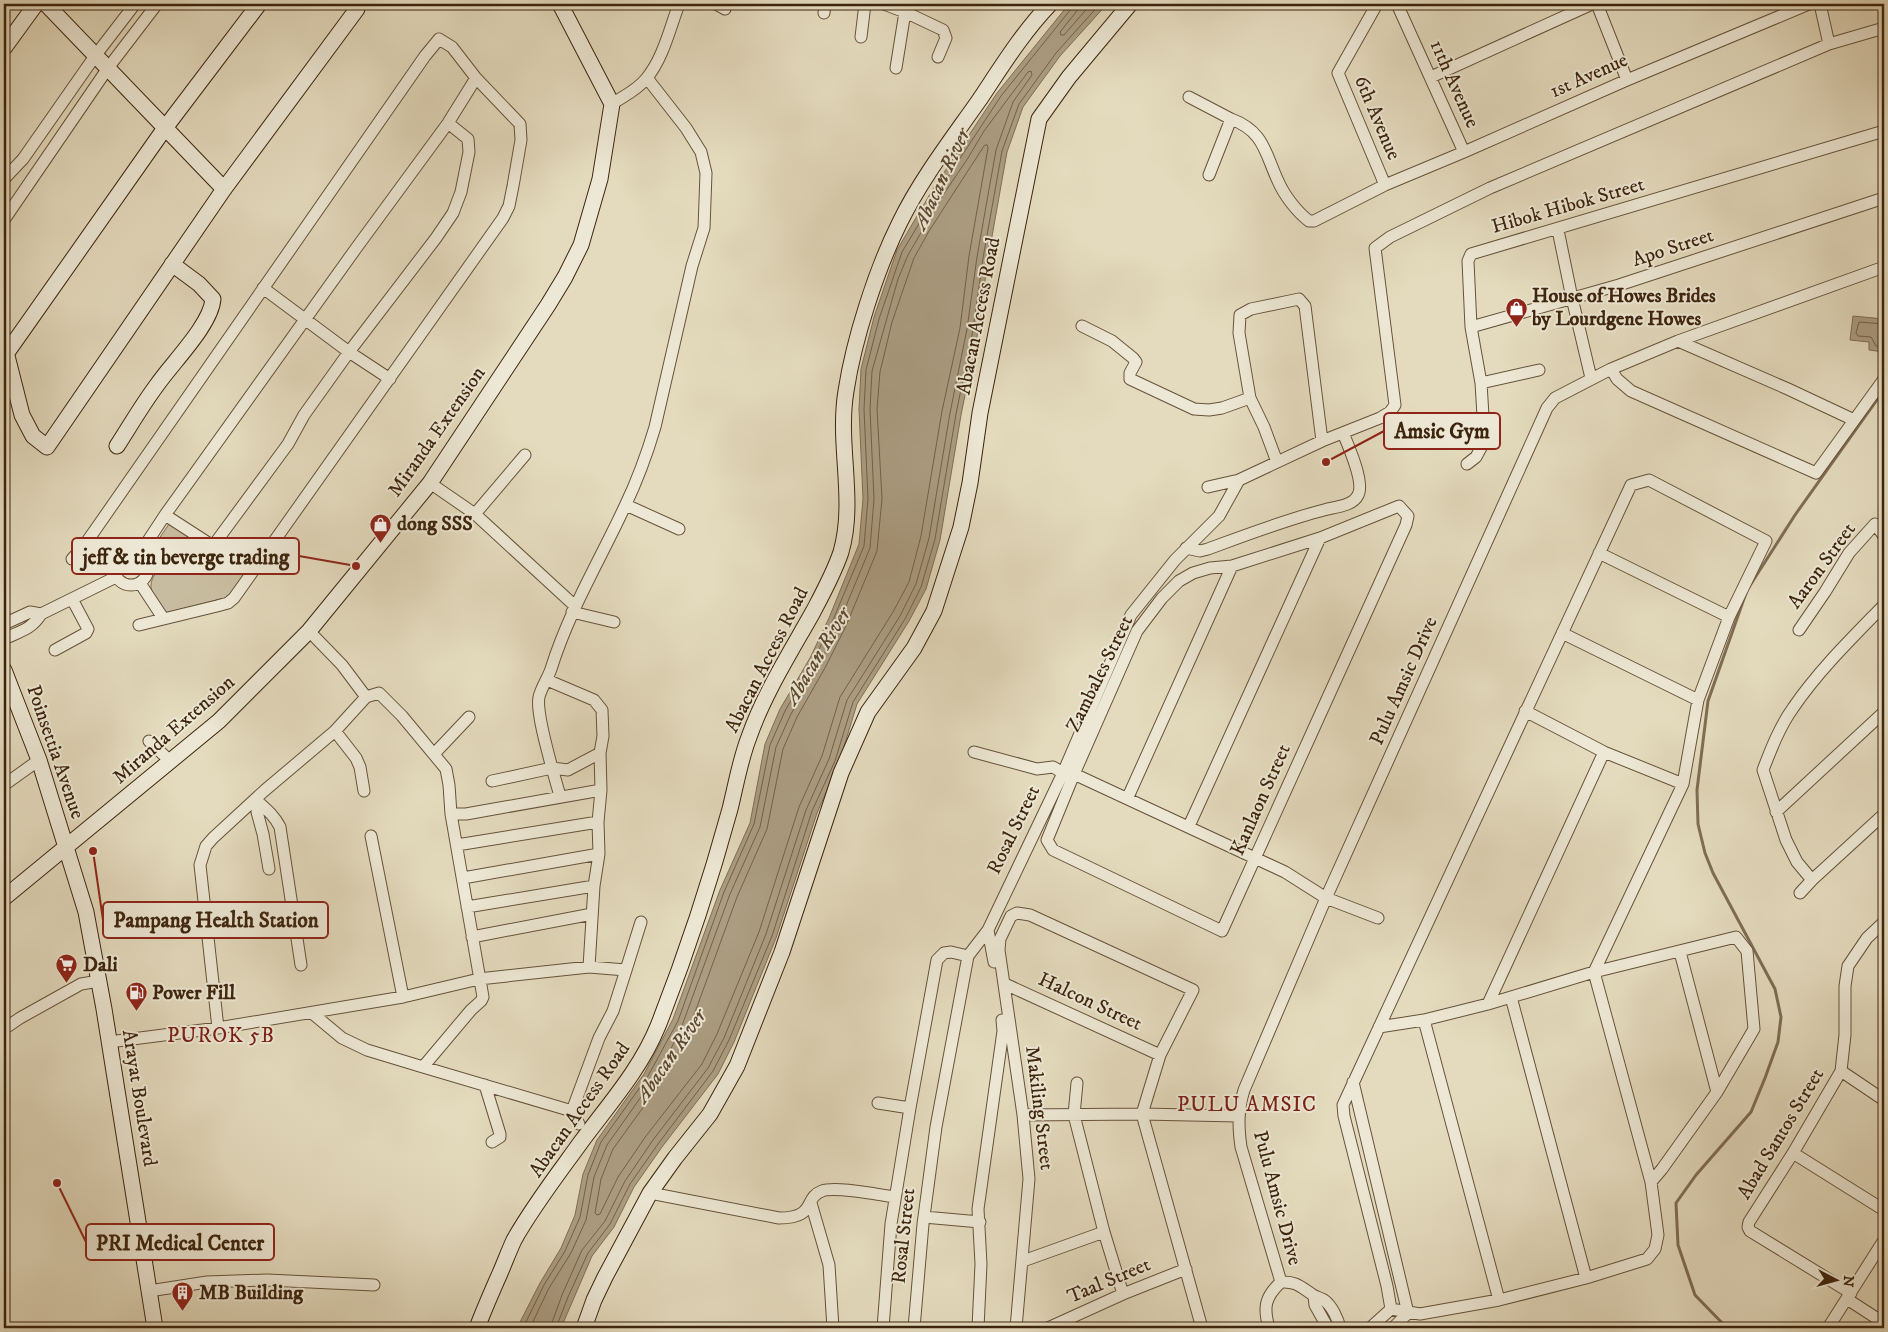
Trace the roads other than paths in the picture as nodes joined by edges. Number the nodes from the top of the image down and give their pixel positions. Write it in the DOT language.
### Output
graph roads {
  1 [pos="36,4"];
  2 [pos="46,4"];
  3 [pos="135,4"];
  4 [pos="157,4"];
  5 [pos="259,4"];
  6 [pos="352,4"];
  7 [pos="560,4"];
  8 [pos="679,4"];
  9 [pos="865,4"];
  10 [pos="886,4"];
  11 [pos="1050,4"];
  12 [pos="1130,4"];
  13 [pos="1377,4"];
  14 [pos="1397,4"];
  15 [pos="1592,4"];
  16 [pos="1597,4"];
  17 [pos="1809,4"];
  18 [pos="1820,4"];
  19 [pos="905,12"];
  20 [pos="1884,28"];
  21 [pos="861,37"];
  22 [pos="1829,44"];
  23 [pos="4,48"];
  24 [pos="96,56"];
  25 [pos="938,57"];
  26 [pos="108,68"];
  27 [pos="896,68"];
  28 [pos="1432,76"];
  29 [pos="476,78"];
  30 [pos="647,78"];
  31 [pos="1627,80"];
  32 [pos="1189,97"];
  33 [pos="612,104"];
  34 [pos="1231,119"];
  35 [pos="448,122"];
  36 [pos="164,128"];
  37 [pos="1884,131"];
  38 [pos="1464,152"];
  39 [pos="1209,175"];
  40 [pos="4,180"];
  41 [pos="1385,185"];
  42 [pos="224,189"];
  43 [pos="1884,198"];
  44 [pos="4,220"];
  45 [pos="1558,230"];
  46 [pos="172,264"];
  47 [pos="1884,267"];
  48 [pos="263,288"];
  49 [pos="1572,298"];
  50 [pos="305,319"];
  51 [pos="1082,326"];
  52 [pos="1471,328"];
  53 [pos="1678,341"];
  54 [pos="5,349"];
  55 [pos="349,352"];
  56 [pos="1611,369"];
  57 [pos="1538,370"];
  58 [pos="1591,378"];
  59 [pos="390,379"];
  60 [pos="1884,379"];
  61 [pos="1481,383"];
  62 [pos="1250,398"];
  63 [pos="1854,420"];
  64 [pos="1343,433"];
  65 [pos="1322,441"];
  66 [pos="117,446"];
  67 [pos="524,455"];
  68 [pos="1277,462"];
  69 [pos="1467,464"];
  70 [pos="1239,480"];
  71 [pos="430,483"];
  72 [pos="1208,487"];
  73 [pos="626,505"];
  74 [pos="1399,506"];
  75 [pos="165,514"];
  76 [pos="475,514"];
  77 [pos="678,530"];
  78 [pos="1884,536"];
  79 [pos="1320,538"];
  80 [pos="86,543"];
  81 [pos="213,546"];
  82 [pos="1186,548"];
  83 [pos="140,553"];
  84 [pos="1599,553"];
  85 [pos="116,558"];
  86 [pos="72,559"];
  87 [pos="1232,566"];
  88 [pos="255,569"];
  89 [pos="116,577"];
  90 [pos="140,583"];
  91 [pos="72,599"];
  92 [pos="1884,605"];
  93 [pos="574,609"];
  94 [pos="41,614"];
  95 [pos="1729,617"];
  96 [pos="163,618"];
  97 [pos="614,622"];
  98 [pos="4,624"];
  99 [pos="139,625"];
  100 [pos="1799,630"];
  101 [pos="310,631"];
  102 [pos="1562,633"];
  103 [pos="4,639"];
  104 [pos="55,650"];
  105 [pos="4,670"];
  106 [pos="547,680"];
  107 [pos="366,697"];
  108 [pos="1698,700"];
  109 [pos="1525,711"];
  110 [pos="1884,712"];
  111 [pos="470,717"];
  112 [pos="335,731"];
  113 [pos="150,741"];
  114 [pos="974,752"];
  115 [pos="1604,752"];
  116 [pos="600,753"];
  117 [pos="434,754"];
  118 [pos="39,760"];
  119 [pos="170,761"];
  120 [pos="552,768"];
  121 [pos="1068,773"];
  122 [pos="492,781"];
  123 [pos="1683,784"];
  124 [pos="4,785"];
  125 [pos="601,790"];
  126 [pos="364,791"];
  127 [pos="560,796"];
  128 [pos="1128,798"];
  129 [pos="258,802"];
  130 [pos="1776,812"];
  131 [pos="451,814"];
  132 [pos="1884,814"];
  133 [pos="598,822"];
  134 [pos="1189,826"];
  135 [pos="370,836"];
  136 [pos="1047,840"];
  137 [pos="457,845"];
  138 [pos="67,847"];
  139 [pos="598,854"];
  140 [pos="1255,858"];
  141 [pos="269,869"];
  142 [pos="463,878"];
  143 [pos="1812,880"];
  144 [pos="594,886"];
  145 [pos="1800,893"];
  146 [pos="4,898"];
  147 [pos="1326,898"];
  148 [pos="467,907"];
  149 [pos="592,914"];
  150 [pos="1378,918"];
  151 [pos="641,922"];
  152 [pos="1884,922"];
  153 [pos="988,930"];
  154 [pos="472,937"];
  155 [pos="1680,952"];
  156 [pos="968,956"];
  157 [pos="301,966"];
  158 [pos="589,966"];
  159 [pos="626,970"];
  160 [pos="1594,972"];
  161 [pos="479,979"];
  162 [pos="99,981"];
  163 [pos="1005,984"];
  164 [pos="403,997"];
  165 [pos="1511,997"];
  166 [pos="1488,1004"];
  167 [pos="312,1013"];
  168 [pos="1424,1020"];
  169 [pos="1379,1027"];
  170 [pos="218,1028"];
  171 [pos="4,1029"];
  172 [pos="109,1042"];
  173 [pos="1160,1055"];
  174 [pos="422,1067"];
  175 [pos="1841,1071"];
  176 [pos="1353,1082"];
  177 [pos="1078,1083"];
  178 [pos="485,1085"];
  179 [pos="1717,1092"];
  180 [pos="1884,1100"];
  181 [pos="878,1103"];
  182 [pos="910,1108"];
  183 [pos="572,1111"];
  184 [pos="1142,1114"];
  185 [pos="1023,1115"];
  186 [pos="1074,1115"];
  187 [pos="1238,1116"];
  188 [pos="579,1124"];
  189 [pos="492,1142"];
  190 [pos="1794,1153"];
  191 [pos="1651,1182"];
  192 [pos="650,1193"];
  193 [pos="895,1197"];
  194 [pos="811,1203"];
  195 [pos="1884,1210"];
  196 [pos="924,1217"];
  197 [pos="980,1222"];
  198 [pos="1104,1232"];
  199 [pos="1884,1240"];
  200 [pos="1879,1260"];
  201 [pos="1022,1261"];
  202 [pos="1186,1269"];
  203 [pos="1586,1278"];
  204 [pos="1280,1282"];
  205 [pos="374,1285"];
  206 [pos="149,1291"];
  207 [pos="1123,1294"];
  208 [pos="1314,1296"];
  209 [pos="1849,1296"];
  210 [pos="1499,1300"];
  211 [pos="1391,1309"];
  212 [pos="1408,1313"];
  213 [pos="1884,1323"];
  214 [pos="1373,1327"];
  215 [pos="155,1328"];
  216 [pos="477,1328"];
  217 [pos="584,1328"];
  218 [pos="832,1328"];
  219 [pos="883,1328"];
  220 [pos="914,1328"];
  221 [pos="978,1328"];
  222 [pos="1016,1328"];
  223 [pos="1048,1328"];
  224 [pos="1202,1328"];
  225 [pos="1270,1328"];
  226 [pos="1328,1328"];
  227 [pos="1340,1328"];
  228 [pos="1393,1328"];
  229 [pos="1828,1328"];
  1 -- 23 [label="street"];
  2 -- 24 [label="street"];
  3 -- 24 [label="street"];
  4 -- 26 [label="street"];
  5 -- 36 [label="street"];
  6 -- 42 [label="street"];
  7 -- 33 [label="street"];
  8 -- 30 [label="street"];
  9 -- 21 [label="street"];
  10 -- 19 [label="street"];
  11 -- 216 [label="street, Abacan Access Road"];
  12 -- 192 [label="street, Abacan Access Road"];
  13 -- 41 [label="street, 6th Avenue"];
  14 -- 28 [label="street, 11th Avenue"];
  15 -- 28 [label="street"];
  16 -- 31 [label="street"];
  17 -- 31 [label="street, 1st Avenue"];
  18 -- 22 [label="street"];
  19 -- 25 [label="street"];
  19 -- 27 [label="street"];
  20 -- 22 [label="street"];
  22 -- 64 [label="street"];
  24 -- 26 [label="street"];
  24 -- 40 [label="street"];
  26 -- 36 [label="street"];
  26 -- 44 [label="street"];
  28 -- 38 [label="street, 11th Avenue"];
  29 -- 35 [label="street"];
  29 -- 48 [label="street"];
  29 -- 59 [label="street"];
  30 -- 33 [label="street"];
  30 -- 73 [label="street"];
  31 -- 38 [label="street, 1st Avenue"];
  32 -- 34 [label="street"];
  33 -- 71 [label="street, Miranda Extension"];
  34 -- 39 [label="street"];
  34 -- 41 [label="street, 1st Avenue"];
  35 -- 50 [label="street"];
  35 -- 55 [label="street"];
  36 -- 42 [label="street"];
  36 -- 54 [label="street"];
  37 -- 45 [label="street, Hibok Hibok Street"];
  38 -- 41 [label="street, 1st Avenue"];
  42 -- 46 [label="street"];
  43 -- 49 [label="street, Apo Street"];
  45 -- 49 [label="street"];
  45 -- 52 [label="street, Hibok Hibok Street"];
  46 -- 54 [label="street"];
  46 -- 66 [label="street"];
  47 -- 53 [label="street, Pulu Amsic Drive"];
  48 -- 50 [label="street"];
  48 -- 80 [label="street"];
  49 -- 52 [label="street, Apo Street"];
  49 -- 58 [label="street"];
  50 -- 55 [label="street"];
  50 -- 75 [label="street"];
  51 -- 62 [label="street"];
  52 -- 61 [label="street, Hibok Hibok Street"];
  53 -- 56 [label="street, Pulu Amsic Drive"];
  53 -- 63 [label="street"];
  55 -- 59 [label="street"];
  55 -- 81 [label="street"];
  56 -- 58 [label="street, Pulu Amsic Drive"];
  56 -- 63 [label="street"];
  57 -- 61 [label="street"];
  58 -- 147 [label="street, Pulu Amsic Drive"];
  59 -- 88 [label="street"];
  60 -- 63 [label="street"];
  61 -- 69 [label="street, Hibok Hibok Street"];
  62 -- 65 [label="street"];
  62 -- 68 [label="street"];
  64 -- 65 [label="street"];
  64 -- 82 [label="street"];
  65 -- 68 [label="street"];
  67 -- 76 [label="street"];
  68 -- 70 [label="street"];
  70 -- 72 [label="street"];
  70 -- 82 [label="street, Rosal Street"];
  71 -- 76 [label="street"];
  71 -- 101 [label="street, Miranda Extension"];
  73 -- 77 [label="street"];
  73 -- 93 [label="street"];
  74 -- 79 [label="street, Zambales Street"];
  74 -- 140 [label="street, Kanlaon Street"];
  75 -- 81 [label="street"];
  75 -- 83 [label="street"];
  76 -- 93 [label="street"];
  78 -- 100 [label="street, Aaron Street"];
  79 -- 87 [label="street, Zambales Street"];
  79 -- 134 [label="street"];
  80 -- 85 [label="street"];
  80 -- 86 [label="street"];
  81 -- 88 [label="street"];
  82 -- 121 [label="street, Rosal Street"];
  83 -- 85 [label="street"];
  83 -- 90 [label="street"];
  84 -- 95 [label="street"];
  84 -- 95 [label="street"];
  84 -- 102 [label="street"];
  85 -- 89 [label="street"];
  87 -- 121 [label="street, Zambales Street"];
  87 -- 128 [label="street"];
  88 -- 96 [label="street"];
  89 -- 90 [label="street"];
  89 -- 91 [label="street"];
  90 -- 96 [label="street"];
  91 -- 94 [label="street"];
  91 -- 104 [label="street"];
  92 -- 130 [label="street"];
  93 -- 97 [label="street"];
  93 -- 106 [label="street"];
  94 -- 98 [label="street"];
  94 -- 103 [label="street"];
  95 -- 108 [label="street"];
  96 -- 99 [label="street"];
  101 -- 107 [label="street"];
  101 -- 119 [label="street, Miranda Extension"];
  102 -- 108 [label="street"];
  102 -- 109 [label="street"];
  105 -- 118 [label="street, Poinsettia Avenue"];
  106 -- 116 [label="street"];
  106 -- 120 [label="street"];
  107 -- 112 [label="street"];
  107 -- 117 [label="street"];
  108 -- 123 [label="street"];
  109 -- 115 [label="street"];
  109 -- 169 [label="street"];
  110 -- 130 [label="street"];
  111 -- 117 [label="street"];
  112 -- 126 [label="street"];
  112 -- 129 [label="street"];
  113 -- 119 [label="street"];
  114 -- 121 [label="street"];
  115 -- 123 [label="street"];
  115 -- 166 [label="street"];
  116 -- 120 [label="street"];
  116 -- 125 [label="street"];
  117 -- 131 [label="street"];
  118 -- 124 [label="street"];
  118 -- 138 [label="street, Poinsettia Avenue"];
  119 -- 138 [label="street, Miranda Extension"];
  120 -- 122 [label="street"];
  120 -- 127 [label="street"];
  121 -- 128 [label="street"];
  121 -- 136 [label="street, Zambales Street"];
  121 -- 153 [label="street, Rosal Street"];
  123 -- 160 [label="street"];
  125 -- 127 [label="street"];
  125 -- 133 [label="street"];
  127 -- 131 [label="street"];
  128 -- 134 [label="street"];
  129 -- 141 [label="street"];
  129 -- 157 [label="street"];
  129 -- 170 [label="street"];
  130 -- 143 [label="street"];
  131 -- 137 [label="street"];
  132 -- 143 [label="street"];
  133 -- 137 [label="street"];
  133 -- 139 [label="street"];
  134 -- 140 [label="street"];
  135 -- 164 [label="street"];
  136 -- 140 [label="street, Kanlaon Street"];
  137 -- 142 [label="street"];
  138 -- 146 [label="street, Miranda Extension"];
  138 -- 162 [label="street, Arayat Boulevard"];
  139 -- 142 [label="street"];
  139 -- 144 [label="street"];
  140 -- 147 [label="street"];
  142 -- 148 [label="street"];
  143 -- 145 [label="street"];
  144 -- 148 [label="street"];
  144 -- 149 [label="street"];
  147 -- 150 [label="street"];
  147 -- 187 [label="street, Pulu Amsic Drive"];
  148 -- 154 [label="street"];
  149 -- 154 [label="street"];
  149 -- 158 [label="street"];
  151 -- 159 [label="street"];
  152 -- 175 [label="street, Abad Santos Street"];
  153 -- 156 [label="street, Rosal Street"];
  153 -- 197 [label="street"];
  154 -- 161 [label="street"];
  155 -- 160 [label="street"];
  155 -- 179 [label="street"];
  155 -- 179 [label="street"];
  156 -- 182 [label="street"];
  156 -- 196 [label="street, Rosal Street"];
  158 -- 159 [label="street"];
  158 -- 161 [label="street"];
  159 -- 183 [label="street"];
  160 -- 165 [label="street"];
  160 -- 191 [label="street"];
  161 -- 164 [label="street"];
  161 -- 174 [label="street"];
  162 -- 171 [label="street"];
  162 -- 172 [label="street, Arayat Boulevard"];
  163 -- 173 [label="street, Halcon Street"];
  163 -- 173 [label="street, Makiling Street"];
  163 -- 185 [label="street, Makiling Street"];
  164 -- 167 [label="street"];
  165 -- 166 [label="street"];
  165 -- 203 [label="street"];
  166 -- 168 [label="street"];
  167 -- 170 [label="street"];
  167 -- 174 [label="street"];
  168 -- 169 [label="street"];
  168 -- 210 [label="street"];
  169 -- 176 [label="street"];
  170 -- 172 [label="street"];
  172 -- 206 [label="street, Arayat Boulevard"];
  173 -- 184 [label="street"];
  174 -- 178 [label="street"];
  175 -- 180 [label="street"];
  175 -- 190 [label="street, Abad Santos Street"];
  176 -- 211 [label="street"];
  176 -- 212 [label="street"];
  177 -- 186 [label="street"];
  178 -- 183 [label="street"];
  178 -- 189 [label="street"];
  179 -- 191 [label="street"];
  181 -- 182 [label="street"];
  182 -- 193 [label="street"];
  183 -- 188 [label="street"];
  184 -- 186 [label="street"];
  184 -- 187 [label="street"];
  184 -- 202 [label="street"];
  185 -- 186 [label="street"];
  185 -- 201 [label="street, Makiling Street"];
  186 -- 198 [label="street"];
  187 -- 204 [label="street, Pulu Amsic Drive"];
  190 -- 195 [label="street"];
  190 -- 209 [label="street, Abad Santos Street"];
  191 -- 203 [label="street"];
  192 -- 194 [label="street"];
  192 -- 217 [label="street, Abacan Access Road"];
  193 -- 194 [label="street"];
  193 -- 219 [label="street"];
  194 -- 218 [label="street"];
  196 -- 197 [label="street"];
  196 -- 220 [label="street, Rosal Street"];
  197 -- 221 [label="street"];
  198 -- 201 [label="street"];
  198 -- 207 [label="street"];
  199 -- 200 [label="street"];
  200 -- 209 [label="street"];
  201 -- 222 [label="street, Makiling Street"];
  202 -- 207 [label="street, Taal Street"];
  202 -- 224 [label="street"];
  203 -- 210 [label="street"];
  204 -- 208 [label="street, Pulu Amsic Drive"];
  204 -- 225 [label="street"];
  205 -- 206 [label="street"];
  206 -- 215 [label="street, Arayat Boulevard"];
  207 -- 223 [label="street, Taal Street"];
  208 -- 226 [label="street"];
  208 -- 227 [label="street, Pulu Amsic Drive"];
  209 -- 213 [label="street"];
  209 -- 229 [label="street"];
  210 -- 212 [label="street"];
  211 -- 212 [label="street"];
  211 -- 214 [label="street"];
  212 -- 228 [label="street"];
}
